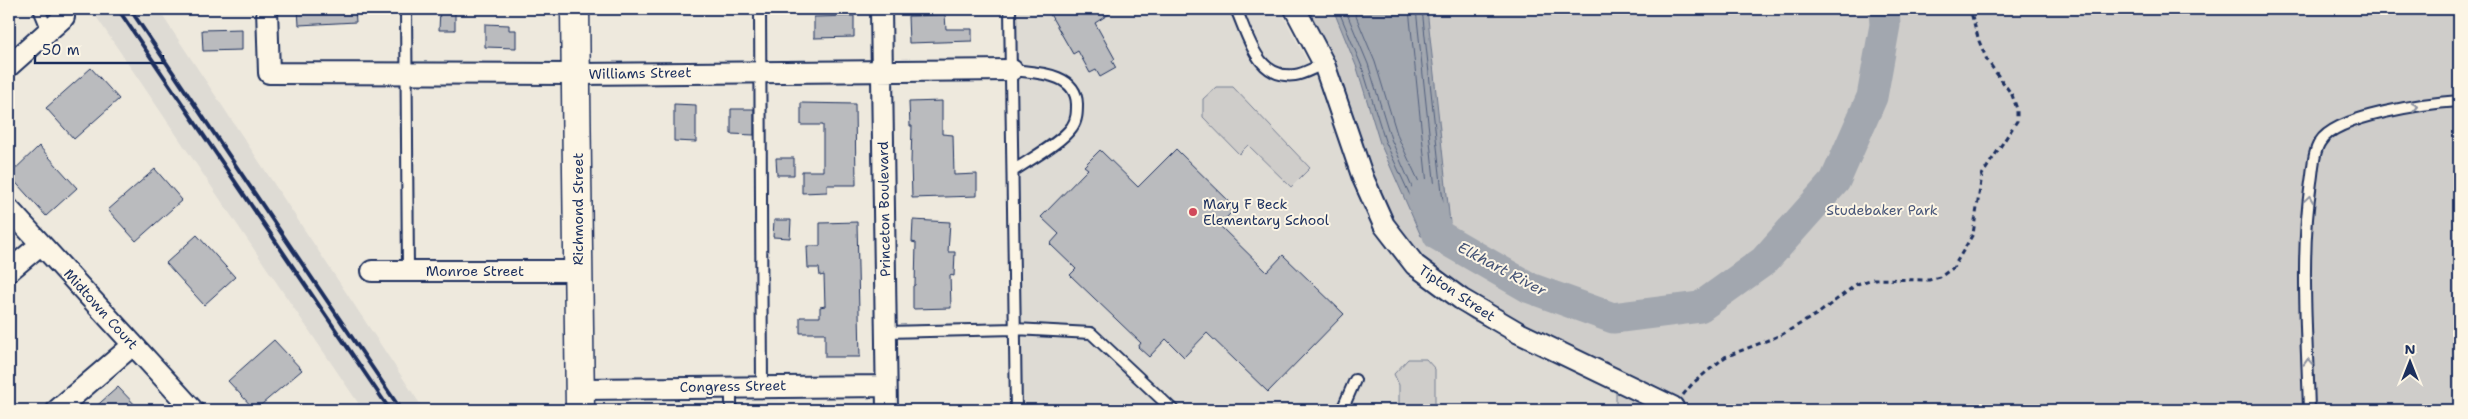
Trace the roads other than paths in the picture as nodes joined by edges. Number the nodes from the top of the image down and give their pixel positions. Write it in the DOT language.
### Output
graph roads {
  1 [pos="39,9"];
  2 [pos="267,9"];
  3 [pos="406,9"];
  4 [pos="575,9"];
  5 [pos="760,9"];
  6 [pos="881,9"];
  7 [pos="1010,9"];
  8 [pos="1236,9"];
  9 [pos="1295,9"];
  10 [pos="64,17"];
  11 [pos="48,31"];
  12 [pos="1324,64"];
  13 [pos="9,66"];
  14 [pos="1012,70"];
  15 [pos="762,71"];
  16 [pos="883,71"];
  17 [pos="406,73"];
  18 [pos="578,74"];
  19 [pos="2459,101"];
  20 [pos="1013,171"];
  21 [pos="9,209"];
  22 [pos="41,244"];
  23 [pos="9,271"];
  24 [pos="372,271"];
  25 [pos="408,271"];
  26 [pos="578,271"];
  27 [pos="1015,330"];
  28 [pos="886,332"];
  29 [pos="133,345"];
  30 [pos="1355,380"];
  31 [pos="731,386"];
  32 [pos="762,386"];
  33 [pos="886,386"];
  34 [pos="580,399"];
  35 [pos="1673,407"];
  36 [pos="57,410"];
  37 [pos="193,410"];
  38 [pos="731,410"];
  39 [pos="886,410"];
  40 [pos="1016,410"];
  41 [pos="1173,410"];
  42 [pos="1342,410"];
  43 [pos="2309,410"];
  1 -- 11 [label="lane"];
  2 -- 17 [label="street, Williams Street"];
  3 -- 17 [label="lane"];
  4 -- 18 [label="street, Richmond Street"];
  5 -- 15 [label="lane"];
  6 -- 16 [label="street, Princeton Boulevard"];
  7 -- 14 [label="lane"];
  8 -- 12 [label="lane"];
  9 -- 12 [label="street, Tipton Street"];
  10 -- 11 [label="street"];
  11 -- 13 [label="street"];
  12 -- 35 [label="street, Tipton Street"];
  14 -- 16 [label="street, Williams Street"];
  14 -- 20 [label="lane"];
  14 -- 20 [label="lane"];
  15 -- 16 [label="street, Williams Street"];
  15 -- 18 [label="street, Williams Street"];
  15 -- 32 [label="lane"];
  16 -- 28 [label="street, Princeton Boulevard"];
  17 -- 18 [label="street, Williams Street"];
  17 -- 25 [label="lane"];
  18 -- 26 [label="street, Richmond Street"];
  43 -- 19 [label="lane, one-way"];
  20 -- 27 [label="lane"];
  21 -- 22 [label="street, Midtown Court"];
  22 -- 23 [label="street"];
  22 -- 29 [label="street, Midtown Court"];
  24 -- 25 [label="street, Monroe Street"];
  25 -- 26 [label="street, Monroe Street"];
  26 -- 34 [label="street, Richmond Street"];
  27 -- 28 [label="lane"];
  27 -- 40 [label="lane"];
  27 -- 41 [label="lane"];
  28 -- 33 [label="street, Princeton Boulevard"];
  29 -- 36 [label="street"];
  29 -- 37 [label="street, Midtown Court"];
  30 -- 42 [label="lane"];
  31 -- 32 [label="street, Congress Street"];
  31 -- 34 [label="street, Congress Street"];
  31 -- 38 [label="lane"];
  32 -- 33 [label="street, Congress Street"];
  33 -- 39 [label="street, Princeton Boulevard"];
}
